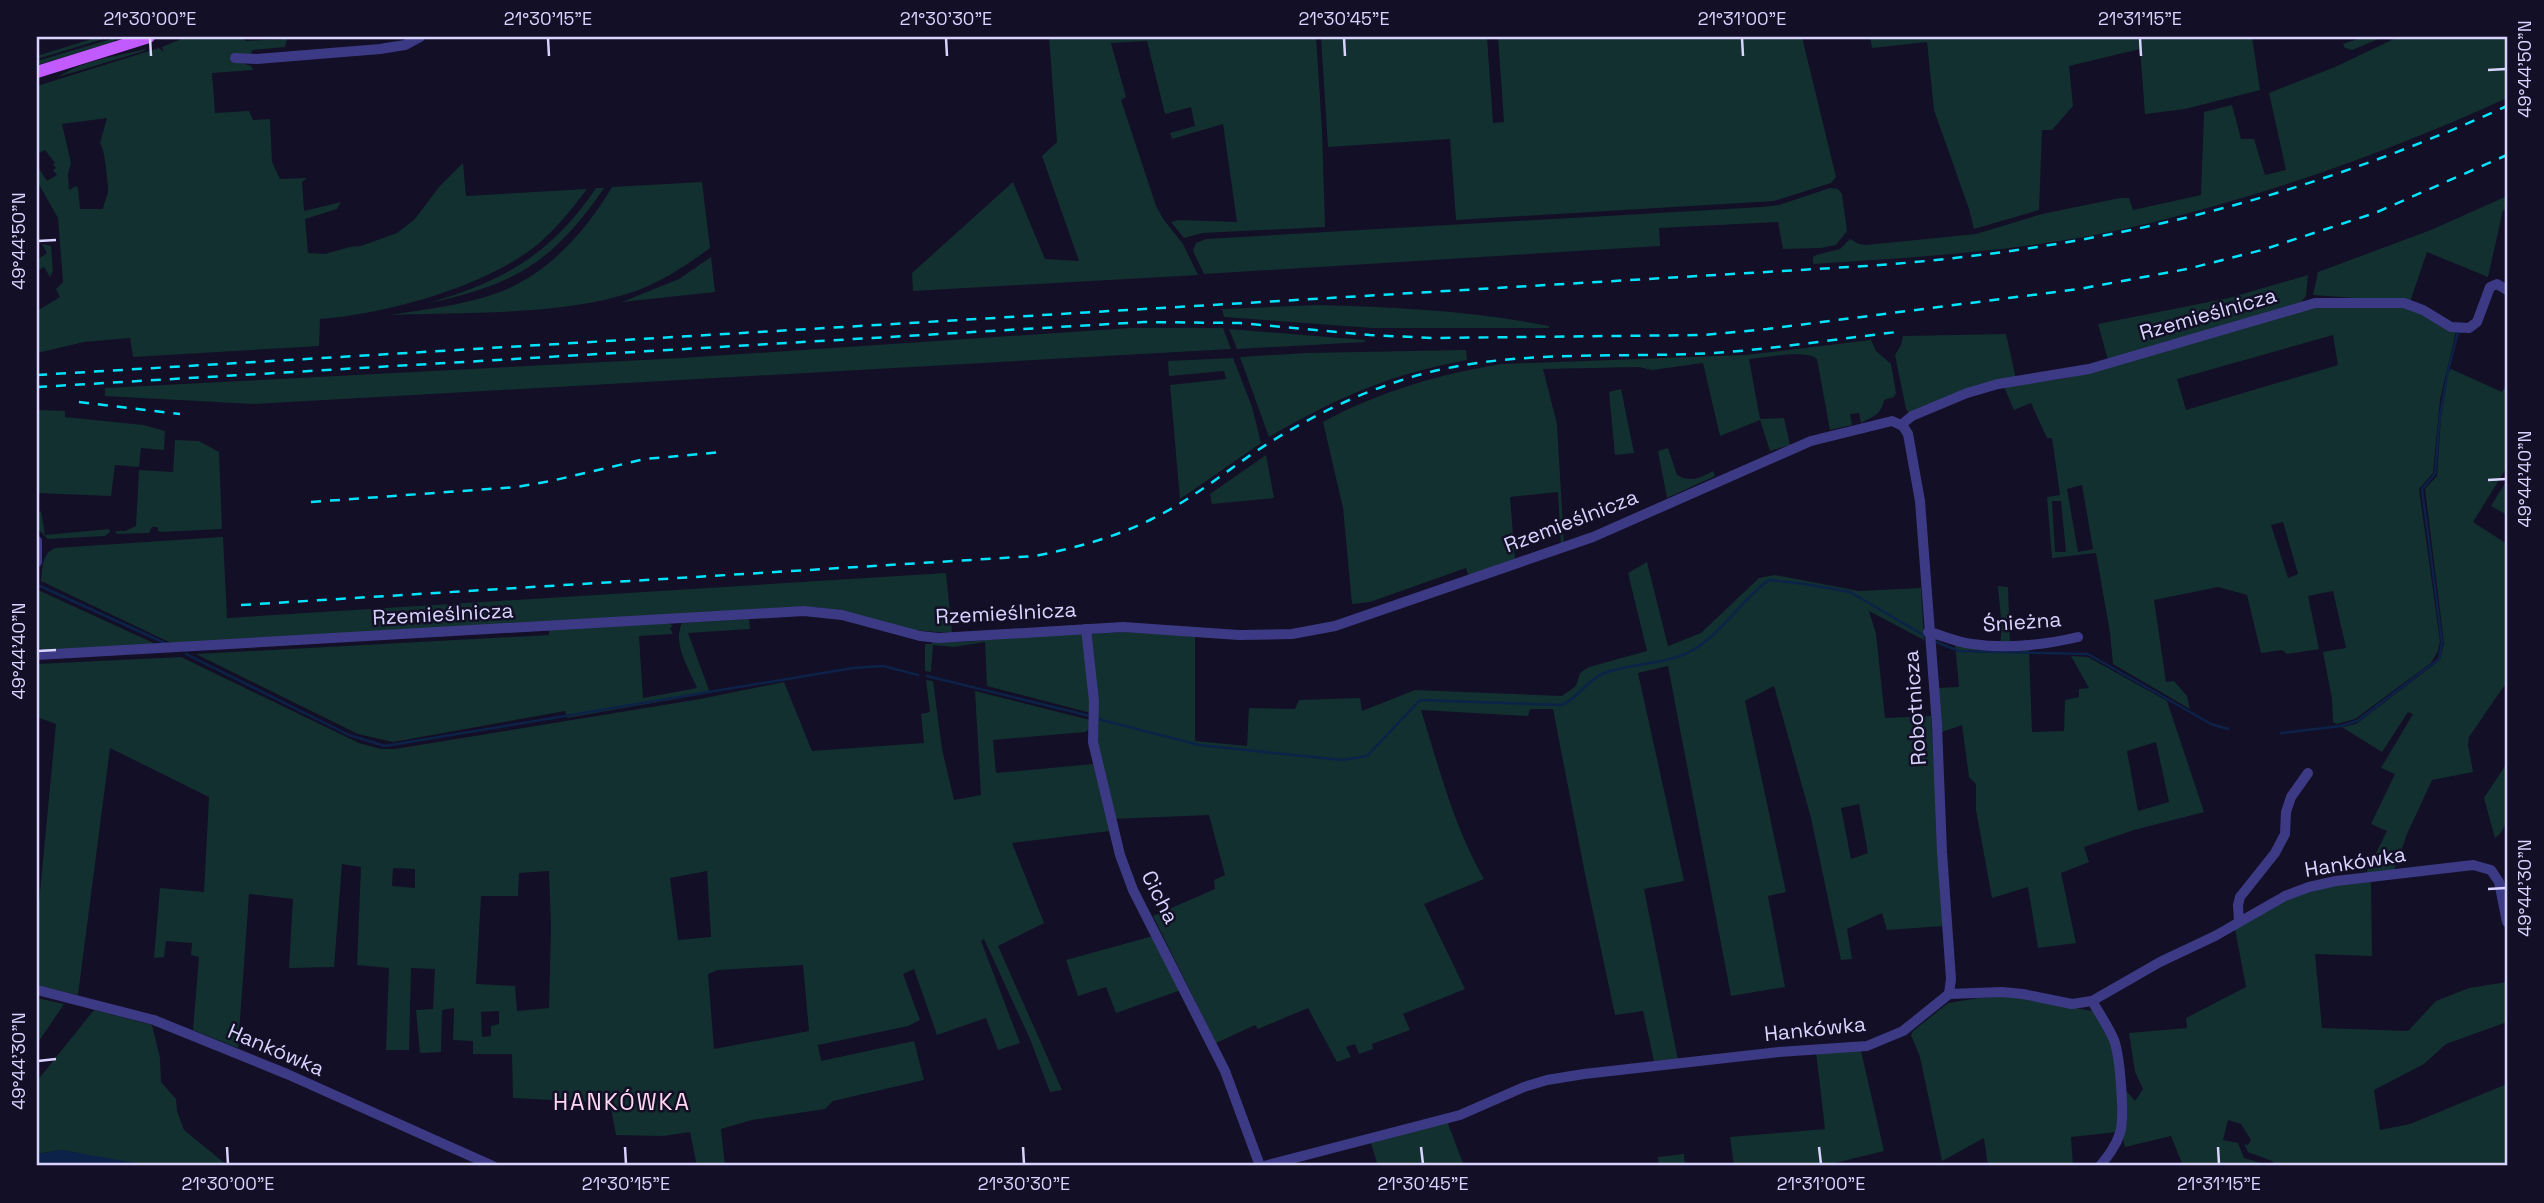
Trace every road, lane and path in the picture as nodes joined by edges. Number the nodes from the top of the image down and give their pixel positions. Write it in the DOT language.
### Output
graph roads {
  1 [pos="149,37"];
  2 [pos="419,37"];
  3 [pos="235,58"];
  4 [pos="37,72"];
  5 [pos="2505,289"];
  6 [pos="1901,424"];
  7 [pos="37,541"];
  8 [pos="37,562"];
  9 [pos="1086,629"];
  10 [pos="1928,632"];
  11 [pos="2078,637"];
  12 [pos="37,655"];
  13 [pos="2308,773"];
  14 [pos="2239,922"];
  15 [pos="2507,922"];
  16 [pos="37,990"];
  17 [pos="1950,994"];
  18 [pos="2092,1001"];
  19 [pos="493,1166"];
  20 [pos="1262,1166"];
  21 [pos="2099,1166"];
  1 -- 4 [label="main road"];
  2 -- 3 [label="street"];
  5 -- 6 [label="street, Rzemieślnicza"];
  6 -- 9 [label="street, Rzemieślnicza"];
  6 -- 10 [label="street, Robotnicza"];
  7 -- 8 [label="street"];
  9 -- 12 [label="street, Rzemieślnicza"];
  9 -- 20 [label="street, Cicha"];
  10 -- 11 [label="street, Śnieżna"];
  10 -- 17 [label="street, Robotnicza"];
  13 -- 14 [label="street"];
  14 -- 15 [label="street, Hankówka"];
  14 -- 18 [label="street, Hankówka"];
  16 -- 19 [label="street, Hankówka"];
  17 -- 18 [label="street, Hankówka"];
  17 -- 20 [label="street, Hankówka"];
  18 -- 21 [label="street"];
}
